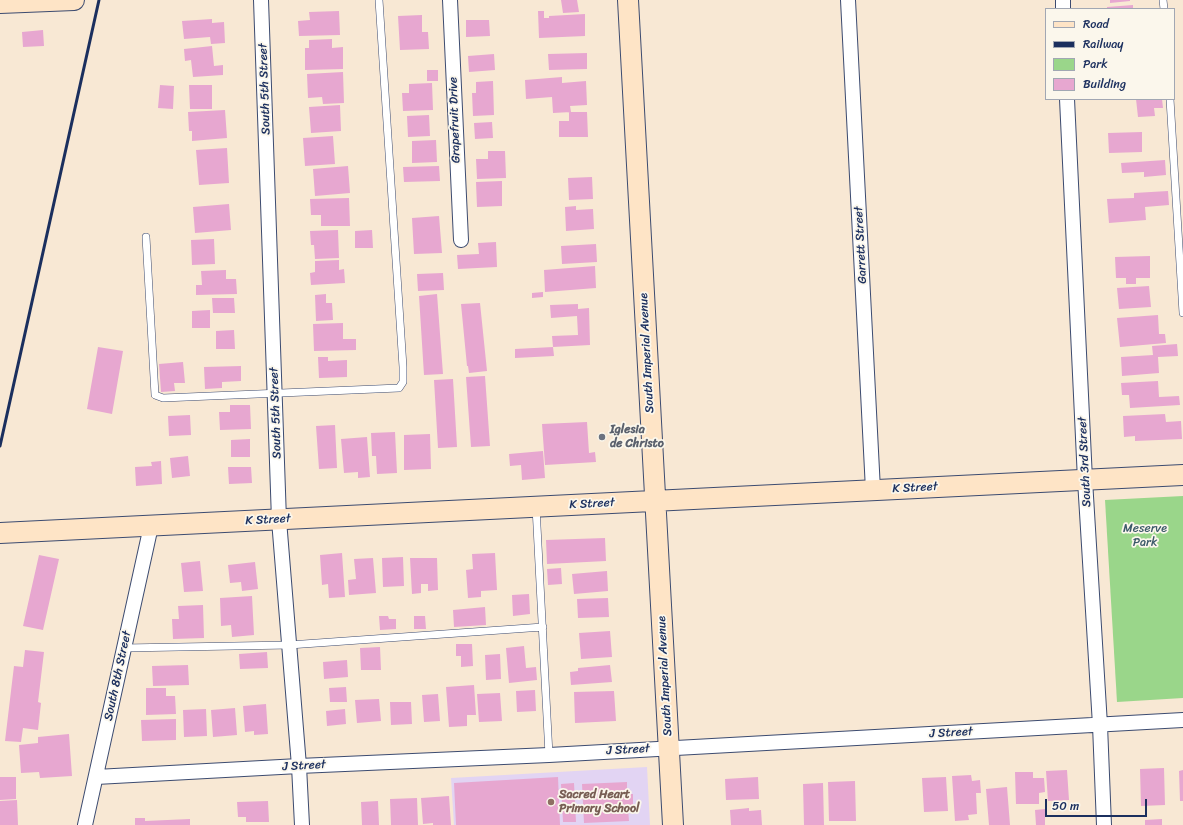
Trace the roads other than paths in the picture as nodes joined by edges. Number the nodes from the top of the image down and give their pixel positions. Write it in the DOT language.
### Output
graph roads {
  1 [pos="74,0"];
  2 [pos="261,0"];
  3 [pos="378,0"];
  4 [pos="450,0"];
  5 [pos="628,0"];
  6 [pos="848,0"];
  7 [pos="0,3"];
  8 [pos="1067,100"];
  9 [pos="1170,100"];
  10 [pos="146,237"];
  11 [pos="461,240"];
  12 [pos="1183,313"];
  13 [pos="276,393"];
  14 [pos="1183,475"];
  15 [pos="1085,480"];
  16 [pos="873,490"];
  17 [pos="655,501"];
  18 [pos="536,506"];
  19 [pos="279,520"];
  20 [pos="151,526"];
  21 [pos="0,533"];
  22 [pos="543,627"];
  23 [pos="289,645"];
  24 [pos="124,648"];
  25 [pos="1183,720"];
  26 [pos="1100,725"];
  27 [pos="669,748"];
  28 [pos="549,755"];
  29 [pos="299,766"];
  30 [pos="96,777"];
  31 [pos="85,825"];
  32 [pos="302,825"];
  33 [pos="673,825"];
  34 [pos="1104,825"];
  1 -- 7 [label="street"];
  2 -- 13 [label="street, South 5th Street"];
  3 -- 13 [label="lane"];
  4 -- 11 [label="street, Grapefruit Drive"];
  5 -- 17 [label="street, South Imperial Avenue"];
  6 -- 16 [label="street, Garrett Street"];
  8 -- 15 [label="street, South 3rd Street"];
  9 -- 12 [label="lane"];
  10 -- 13 [label="lane"];
  13 -- 19 [label="street, South 5th Street"];
  14 -- 15 [label="street, K Street"];
  15 -- 16 [label="street, K Street"];
  15 -- 26 [label="street, South 3rd Street"];
  16 -- 17 [label="street, K Street"];
  17 -- 18 [label="street, K Street"];
  17 -- 27 [label="street, South Imperial Avenue"];
  18 -- 19 [label="street, K Street"];
  18 -- 22 [label="lane"];
  19 -- 20 [label="street, K Street"];
  19 -- 23 [label="street, South 5th Street"];
  20 -- 21 [label="street, K Street"];
  20 -- 24 [label="street, South 8th Street"];
  22 -- 23 [label="lane"];
  22 -- 28 [label="lane"];
  23 -- 24 [label="lane"];
  23 -- 29 [label="street, South 5th Street"];
  24 -- 30 [label="street, South 8th Street"];
  25 -- 26 [label="street, J Street"];
  26 -- 27 [label="street, J Street"];
  26 -- 34 [label="street, South 3rd Street"];
  27 -- 28 [label="street, J Street"];
  27 -- 33 [label="street, South Imperial Avenue"];
  28 -- 29 [label="street, J Street"];
  29 -- 30 [label="street, J Street"];
  29 -- 32 [label="street, South 5th Street"];
  30 -- 31 [label="street, South 8th Street"];
}
